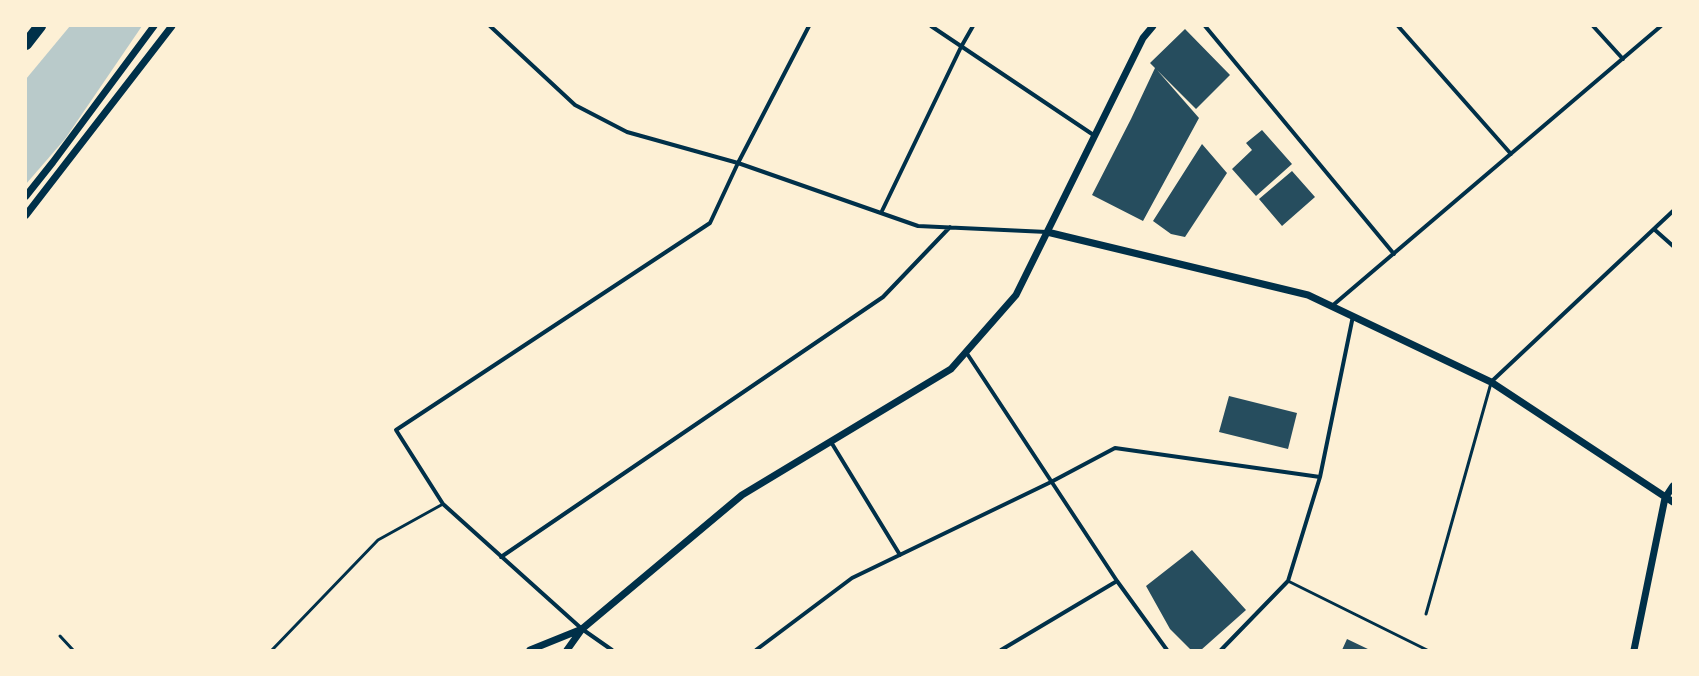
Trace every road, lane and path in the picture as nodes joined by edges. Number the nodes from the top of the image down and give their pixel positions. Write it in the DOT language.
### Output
graph roads {
  1 [pos="40,26"];
  2 [pos="154,26"];
  3 [pos="172,26"];
  4 [pos="490,26"];
  5 [pos="809,26"];
  6 [pos="931,26"];
  7 [pos="973,26"];
  8 [pos="1153,26"];
  9 [pos="1205,26"];
  10 [pos="1398,26"];
  11 [pos="1592,26"];
  12 [pos="1661,26"];
  13 [pos="26,44"];
  14 [pos="962,47"];
  15 [pos="1623,59"];
  16 [pos="1095,136"];
  17 [pos="1511,154"];
  18 [pos="738,163"];
  19 [pos="26,196"];
  20 [pos="1673,211"];
  21 [pos="881,213"];
  22 [pos="26,215"];
  23 [pos="950,228"];
  24 [pos="1655,230"];
  25 [pos="1047,232"];
  26 [pos="1673,246"];
  27 [pos="1394,254"];
  28 [pos="1332,306"];
  29 [pos="1353,316"];
  30 [pos="966,352"];
  31 [pos="1491,382"];
  32 [pos="831,442"];
  33 [pos="1320,477"];
  34 [pos="1051,482"];
  35 [pos="1673,486"];
  36 [pos="1665,498"];
  37 [pos="1673,502"];
  38 [pos="443,504"];
  39 [pos="900,554"];
  40 [pos="501,558"];
  41 [pos="1117,581"];
  42 [pos="1288,581"];
  43 [pos="1426,614"];
  44 [pos="582,629"];
  45 [pos="60,636"];
  46 [pos="74,650"];
  47 [pos="272,650"];
  48 [pos="530,650"];
  49 [pos="567,650"];
  50 [pos="612,650"];
  51 [pos="756,650"];
  52 [pos="1001,650"];
  53 [pos="1167,650"];
  54 [pos="1221,650"];
  55 [pos="1427,650"];
  56 [pos="1634,650"];
  1 -- 13 [label="highway"];
  2 -- 19 [label="street"];
  3 -- 22 [label="street"];
  4 -- 18 [label="street"];
  5 -- 18 [label="street"];
  6 -- 14 [label="street"];
  7 -- 14 [label="street"];
  8 -- 16 [label="street"];
  9 -- 27 [label="street"];
  10 -- 17 [label="street"];
  11 -- 15 [label="street"];
  12 -- 15 [label="street"];
  14 -- 16 [label="street"];
  14 -- 21 [label="street"];
  15 -- 17 [label="street"];
  16 -- 25 [label="street"];
  17 -- 27 [label="street"];
  18 -- 21 [label="street"];
  18 -- 38 [label="street"];
  20 -- 24 [label="street"];
  21 -- 23 [label="street"];
  23 -- 25 [label="street"];
  23 -- 40 [label="street"];
  24 -- 26 [label="street"];
  24 -- 31 [label="street"];
  25 -- 28 [label="street"];
  25 -- 30 [label="street"];
  27 -- 28 [label="street"];
  28 -- 29 [label="street"];
  29 -- 31 [label="street"];
  29 -- 33 [label="street"];
  30 -- 32 [label="street"];
  30 -- 34 [label="street"];
  31 -- 36 [label="street"];
  31 -- 43 [label="lane"];
  32 -- 39 [label="street"];
  32 -- 44 [label="street"];
  33 -- 34 [label="street"];
  33 -- 42 [label="street"];
  34 -- 39 [label="street"];
  34 -- 41 [label="street"];
  35 -- 36 [label="street"];
  36 -- 37 [label="street"];
  36 -- 56 [label="street"];
  38 -- 40 [label="street"];
  38 -- 47 [label="lane"];
  39 -- 51 [label="street"];
  40 -- 44 [label="street"];
  41 -- 52 [label="street"];
  41 -- 53 [label="street"];
  42 -- 54 [label="street"];
  42 -- 55 [label="lane"];
  44 -- 48 [label="street"];
  44 -- 49 [label="street"];
  44 -- 50 [label="street"];
  45 -- 46 [label="lane"];
}
